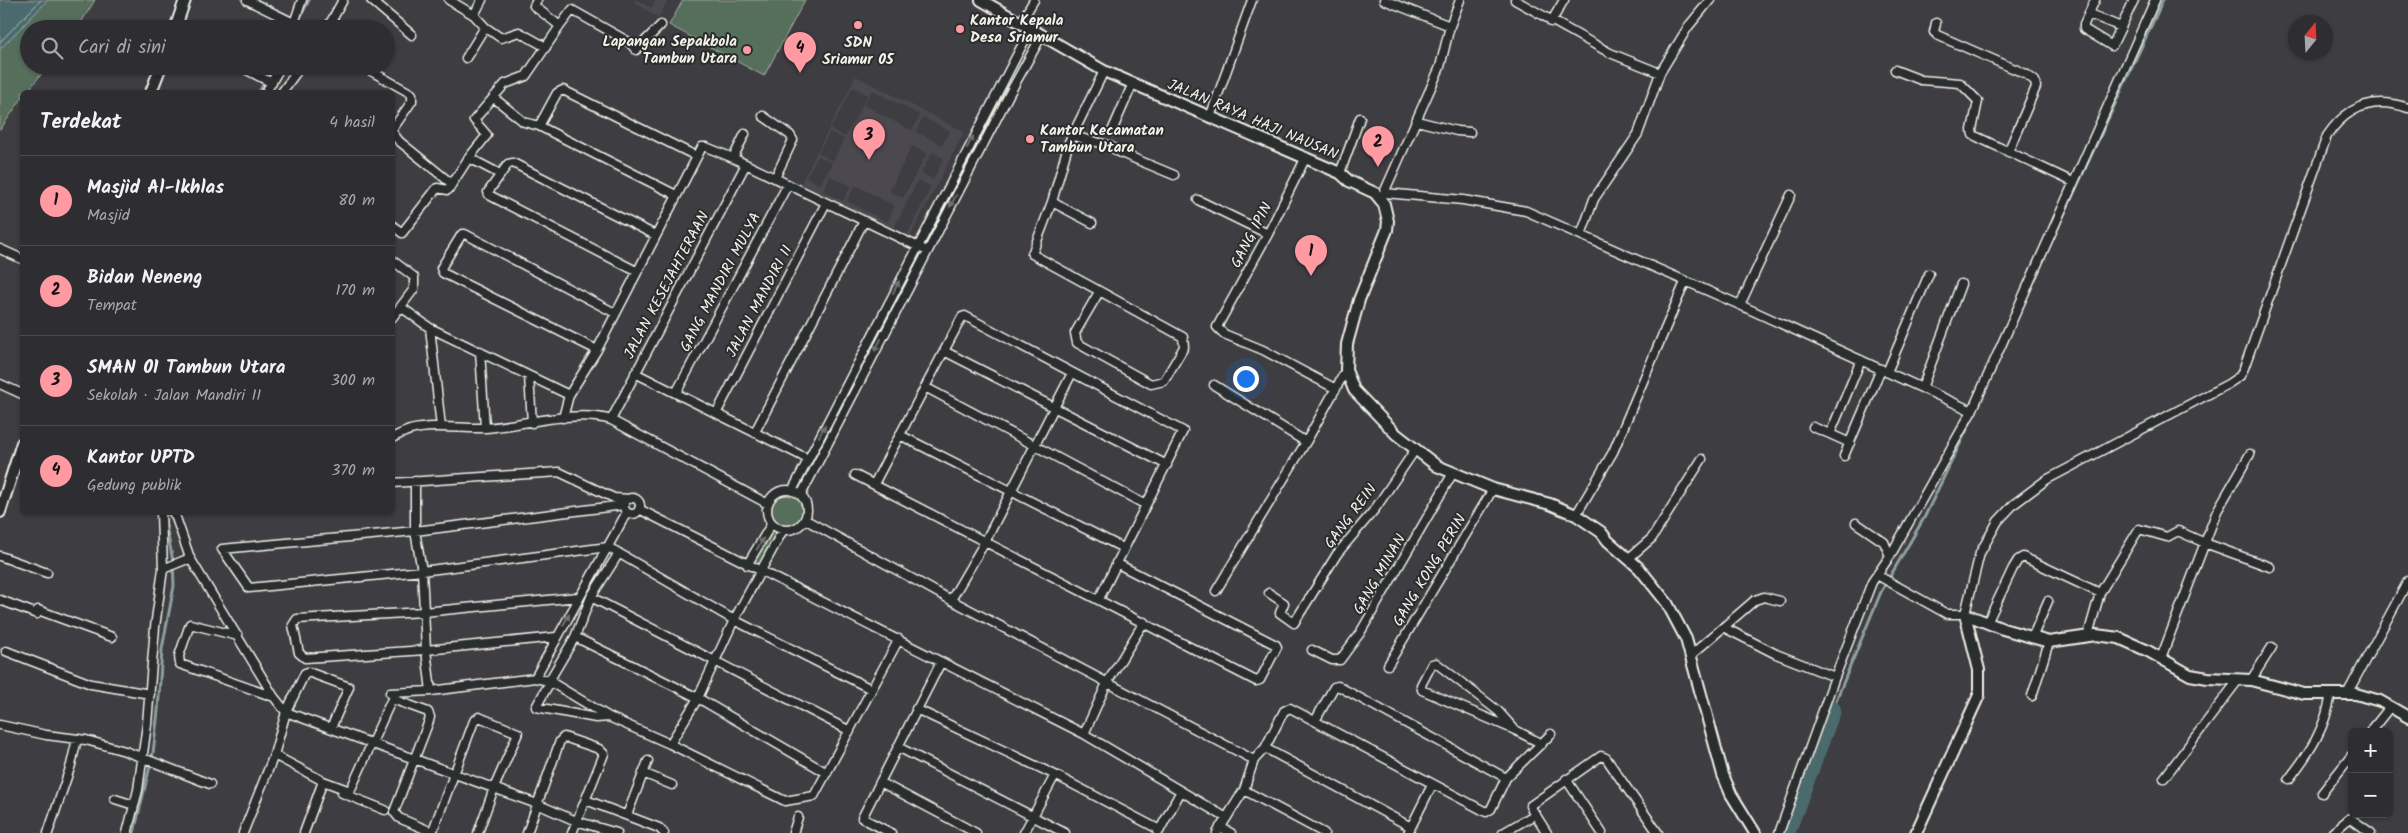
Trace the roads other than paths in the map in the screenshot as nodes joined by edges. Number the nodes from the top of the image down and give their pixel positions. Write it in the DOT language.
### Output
graph roads {
  1 [pos="185,0"];
  2 [pos="248,0"];
  3 [pos="302,0"];
  4 [pos="343,0"];
  5 [pos="371,0"];
  6 [pos="449,0"];
  7 [pos="482,0"];
  8 [pos="537,0"];
  9 [pos="980,0"];
  10 [pos="1034,0"];
  11 [pos="1252,0"];
  12 [pos="1384,0"];
  13 [pos="1460,0"];
  14 [pos="1515,0"];
  15 [pos="1564,0"];
  16 [pos="1710,0"];
  17 [pos="2096,0"];
  18 [pos="2134,0"];
  19 [pos="2156,0"];
  20 [pos="474,14"];
  21 [pos="2089,14"];
  22 [pos="178,20"];
  23 [pos="288,20"];
  24 [pos="295,20"];
  25 [pos="332,20"];
  26 [pos="394,20"];
  27 [pos="395,20"];
  28 [pos="1020,22"];
  29 [pos="1551,22"];
  30 [pos="1936,23"];
  31 [pos="661,25"];
  32 [pos="560,26"];
  33 [pos="1450,26"];
  34 [pos="485,27"];
  35 [pos="2121,27"];
  36 [pos="1031,28"];
  37 [pos="1042,34"];
  38 [pos="412,35"];
  39 [pos="546,47"];
  40 [pos="466,58"];
  41 [pos="1895,70"];
  42 [pos="1104,71"];
  43 [pos="1660,74"];
  44 [pos="158,75"];
  45 [pos="259,75"];
  46 [pos="275,75"];
  47 [pos="294,75"];
  48 [pos="378,75"];
  49 [pos="270,82"];
  50 [pos="1133,83"];
  51 [pos="1000,85"];
  52 [pos="152,90"];
  53 [pos="267,90"];
  54 [pos="283,90"];
  55 [pos="1011,91"];
  56 [pos="494,98"];
  57 [pos="2408,108"];
  58 [pos="763,116"];
  59 [pos="1210,117"];
  60 [pos="1360,118"];
  61 [pos="1416,121"];
  62 [pos="395,126"];
  63 [pos="539,126"];
  64 [pos="1112,131"];
  65 [pos="1470,132"];
  66 [pos="745,134"];
  67 [pos="395,135"];
  68 [pos="1073,136"];
  69 [pos="2008,152"];
  70 [pos="696,156"];
  71 [pos="1306,157"];
  72 [pos="733,158"];
  73 [pos="468,159"];
  74 [pos="746,164"];
  75 [pos="1340,173"];
  76 [pos="500,174"];
  77 [pos="1174,175"];
  78 [pos="775,178"];
  79 [pos="2073,182"];
  80 [pos="452,184"];
  81 [pos="788,184"];
  82 [pos="676,195"];
  83 [pos="1791,195"];
  84 [pos="1382,196"];
  85 [pos="1198,200"];
  86 [pos="1052,202"];
  87 [pos="826,203"];
  88 [pos="864,221"];
  89 [pos="1092,222"];
  90 [pos="395,227"];
  91 [pos="1268,234"];
  92 [pos="655,235"];
  93 [pos="1581,235"];
  94 [pos="917,246"];
  95 [pos="0,249"];
  96 [pos="927,251"];
  97 [pos="20,258"];
  98 [pos="395,262"];
  99 [pos="636,271"];
  100 [pos="1929,274"];
  101 [pos="1686,282"];
  102 [pos="1962,284"];
  103 [pos="1099,292"];
  104 [pos="1740,305"];
  105 [pos="401,307"];
  106 [pos="615,313"];
  107 [pos="395,314"];
  108 [pos="430,328"];
  109 [pos="597,350"];
  110 [pos="480,351"];
  111 [pos="944,351"];
  112 [pos="1861,360"];
  113 [pos="858,362"];
  114 [pos="867,367"];
  115 [pos="1346,370"];
  116 [pos="1884,371"];
  117 [pos="635,372"];
  118 [pos="1072,373"];
  119 [pos="529,376"];
  120 [pos="0,384"];
  121 [pos="1214,385"];
  122 [pos="925,387"];
  123 [pos="1922,388"];
  124 [pos="1336,389"];
  125 [pos="676,392"];
  126 [pos="20,393"];
  127 [pos="569,395"];
  128 [pos="1054,407"];
  129 [pos="1972,411"];
  130 [pos="717,412"];
  131 [pos="563,418"];
  132 [pos="611,420"];
  133 [pos="532,423"];
  134 [pos="441,427"];
  135 [pos="1813,427"];
  136 [pos="485,428"];
  137 [pos="755,432"];
  138 [pos="900,434"];
  139 [pos="1830,434"];
  140 [pos="395,437"];
  141 [pos="1306,442"];
  142 [pos="1850,443"];
  143 [pos="1034,445"];
  144 [pos="20,448"];
  145 [pos="1415,450"];
  146 [pos="2250,454"];
  147 [pos="1844,456"];
  148 [pos="808,458"];
  149 [pos="1702,459"];
  150 [pos="1166,465"];
  151 [pos="1453,473"];
  152 [pos="855,475"];
  153 [pos="415,481"];
  154 [pos="395,483"];
  155 [pos="874,484"];
  156 [pos="1493,488"];
  157 [pos="792,491"];
  158 [pos="1010,492"];
  159 [pos="801,495"];
  160 [pos="2,497"];
  161 [pos="768,504"];
  162 [pos="627,505"];
  163 [pos="1146,505"];
  164 [pos="639,509"];
  165 [pos="0,512"];
  166 [pos="161,515"];
  167 [pos="173,515"];
  168 [pos="1576,515"];
  169 [pos="806,520"];
  170 [pos="772,523"];
  171 [pos="1856,523"];
  172 [pos="783,530"];
  173 [pos="415,531"];
  174 [pos="986,540"];
  175 [pos="2205,544"];
  176 [pos="608,547"];
  177 [pos="1123,548"];
  178 [pos="619,553"];
  179 [pos="0,556"];
  180 [pos="1890,556"];
  181 [pos="190,558"];
  182 [pos="1629,558"];
  183 [pos="1116,563"];
  184 [pos="747,565"];
  185 [pos="2270,566"];
  186 [pos="164,569"];
  187 [pos="422,572"];
  188 [pos="762,572"];
  189 [pos="46,573"];
  190 [pos="1877,575"];
  191 [pos="2408,581"];
  192 [pos="1216,591"];
  193 [pos="1269,593"];
  194 [pos="2100,593"];
  195 [pos="578,597"];
  196 [pos="591,597"];
  197 [pos="1099,599"];
  198 [pos="0,600"];
  199 [pos="951,600"];
  200 [pos="1780,601"];
  201 [pos="2048,601"];
  202 [pos="424,612"];
  203 [pos="1965,614"];
  204 [pos="734,620"];
  205 [pos="1144,622"];
  206 [pos="1987,623"];
  207 [pos="1725,628"];
  208 [pos="2088,635"];
  209 [pos="238,636"];
  210 [pos="556,636"];
  211 [pos="575,636"];
  212 [pos="112,638"];
  213 [pos="2032,638"];
  214 [pos="899,639"];
  215 [pos="2049,642"];
  216 [pos="2272,647"];
  217 [pos="426,650"];
  218 [pos="1312,650"];
  219 [pos="6,651"];
  220 [pos="1691,655"];
  221 [pos="2161,658"];
  222 [pos="715,660"];
  223 [pos="941,662"];
  224 [pos="1388,665"];
  225 [pos="1835,677"];
  226 [pos="535,678"];
  227 [pos="2239,679"];
  228 [pos="2251,680"];
  229 [pos="550,682"];
  230 [pos="1107,683"];
  231 [pos="871,689"];
  232 [pos="431,691"];
  233 [pos="390,693"];
  234 [pos="2331,693"];
  235 [pos="150,694"];
  236 [pos="2347,694"];
  237 [pos="2032,696"];
  238 [pos="274,697"];
  239 [pos="698,698"];
  240 [pos="2390,707"];
  241 [pos="916,709"];
  242 [pos="286,712"];
  243 [pos="609,717"];
  244 [pos="2408,718"];
  245 [pos="1315,721"];
  246 [pos="0,725"];
  247 [pos="331,728"];
  248 [pos="2373,728"];
  249 [pos="1516,730"];
  250 [pos="850,731"];
  251 [pos="1084,734"];
  252 [pos="1551,734"];
  253 [pos="77,739"];
  254 [pos="371,742"];
  255 [pos="670,744"];
  256 [pos="1542,744"];
  257 [pos="898,747"];
  258 [pos="1265,748"];
  259 [pos="274,755"];
  260 [pos="142,759"];
  261 [pos="415,760"];
  262 [pos="1254,760"];
  263 [pos="2348,760"];
  264 [pos="648,761"];
  265 [pos="454,773"];
  266 [pos="643,773"];
  267 [pos="827,773"];
  268 [pos="1055,775"];
  269 [pos="1506,778"];
  270 [pos="2164,778"];
  271 [pos="1566,779"];
  272 [pos="2289,779"];
  273 [pos="880,782"];
  274 [pos="322,783"];
  275 [pos="210,784"];
  276 [pos="672,785"];
  277 [pos="1432,785"];
  278 [pos="494,788"];
  279 [pos="1244,790"];
  280 [pos="1181,791"];
  281 [pos="2322,793"];
  282 [pos="115,799"];
  283 [pos="586,800"];
  284 [pos="537,804"];
  285 [pos="134,805"];
  286 [pos="385,810"];
  287 [pos="627,815"];
  288 [pos="1534,815"];
  289 [pos="798,817"];
  290 [pos="1034,817"];
  291 [pos="1225,817"];
  292 [pos="576,821"];
  293 [pos="594,829"];
  294 [pos="1218,830"];
  295 [pos="1409,830"];
  296 [pos="305,831"];
  297 [pos="1159,831"];
  298 [pos="432,832"];
  299 [pos="1751,832"];
  300 [pos="48,833"];
  301 [pos="127,833"];
  302 [pos="243,833"];
  303 [pos="314,833"];
  304 [pos="478,833"];
  305 [pos="527,833"];
  306 [pos="572,833"];
  307 [pos="617,833"];
  308 [pos="664,833"];
  309 [pos="793,833"];
  310 [pos="891,833"];
  311 [pos="976,833"];
  312 [pos="1024,833"];
  313 [pos="1065,833"];
  314 [pos="1231,833"];
  315 [pos="1324,833"];
  316 [pos="1503,833"];
  317 [pos="1547,833"];
  318 [pos="1602,833"];
  319 [pos="1658,833"];
  320 [pos="1779,833"];
  321 [pos="1916,833"];
  322 [pos="2332,833"];
  323 [pos="2371,833"];
  1 -- 22 [label="street"];
  2 -- 23 [label="street"];
  3 -- 24 [label="street"];
  4 -- 25 [label="street"];
  5 -- 26 [label="street"];
  6 -- 20 [label="street"];
  7 -- 20 [label="street"];
  8 -- 32 [label="street"];
  9 -- 28 [label="street, JALAN RAYA HAJI NAUSAN"];
  10 -- 28 [label="street"];
  11 -- 59 [label="street"];
  12 -- 33 [label="street"];
  13 -- 33 [label="street"];
  14 -- 29 [label="street"];
  15 -- 29 [label="street"];
  16 -- 43 [label="street"];
  17 -- 21 [label="street"];
  18 -- 35 [label="street"];
  19 -- 79 [label="street"];
  20 -- 34 [label="street"];
  21 -- 35 [label="street"];
  21 -- 35 [label="street"];
  27 -- 38 [label="street"];
  28 -- 36 [label="street, JALAN RAYA HAJI NAUSAN"];
  29 -- 43 [label="street"];
  30 -- 69 [label="street"];
  31 -- 32 [label="street"];
  32 -- 39 [label="street"];
  33 -- 61 [label="street"];
  34 -- 39 [label="street"];
  34 -- 40 [label="street"];
  36 -- 37 [label="street, JALAN RAYA HAJI NAUSAN"];
  36 -- 51 [label="street"];
  37 -- 42 [label="street, JALAN RAYA HAJI NAUSAN"];
  37 -- 55 [label="street"];
  39 -- 56 [label="street"];
  41 -- 69 [label="street"];
  42 -- 50 [label="street, JALAN RAYA HAJI NAUSAN"];
  42 -- 68 [label="street"];
  43 -- 93 [label="street"];
  44 -- 52 [label="street"];
  45 -- 49 [label="street"];
  46 -- 49 [label="street"];
  47 -- 54 [label="street"];
  48 -- 62 [label="street"];
  49 -- 53 [label="street"];
  50 -- 59 [label="street, JALAN RAYA HAJI NAUSAN"];
  50 -- 64 [label="street"];
  51 -- 55 [label="street"];
  94 -- 51 [label="street, one-way"];
  55 -- 96 [label="street, one-way"];
  56 -- 63 [label="street"];
  56 -- 73 [label="street"];
  57 -- 203 [label="street"];
  58 -- 78 [label="street"];
  59 -- 71 [label="street, JALAN RAYA HAJI NAUSAN"];
  60 -- 75 [label="street"];
  61 -- 65 [label="street"];
  61 -- 84 [label="street"];
  63 -- 70 [label="street"];
  63 -- 82 [label="street"];
  66 -- 72 [label="street"];
  67 -- 80 [label="street"];
  68 -- 77 [label="street"];
  68 -- 86 [label="street"];
  69 -- 79 [label="street"];
  70 -- 72 [label="street"];
  70 -- 82 [label="street"];
  71 -- 75 [label="street, JALAN RAYA HAJI NAUSAN"];
  71 -- 91 [label="street, GANG IPIN"];
  72 -- 74 [label="street"];
  73 -- 76 [label="street"];
  73 -- 80 [label="street"];
  74 -- 78 [label="street"];
  74 -- 117 [label="street, JALAN KESEJAHTERAAN"];
  75 -- 84 [label="street, JALAN RAYA HAJI NAUSAN"];
  76 -- 92 [label="street"];
  76 -- 99 [label="street"];
  78 -- 81 [label="street"];
  79 -- 129 [label="street"];
  80 -- 90 [label="street"];
  81 -- 87 [label="street"];
  81 -- 125 [label="street, GANG MANDIRI MULYA"];
  82 -- 92 [label="street"];
  83 -- 104 [label="street"];
  84 -- 93 [label="street"];
  84 -- 115 [label="street"];
  85 -- 91 [label="street"];
  86 -- 89 [label="street"];
  86 -- 103 [label="street"];
  87 -- 88 [label="street"];
  87 -- 130 [label="street, JALAN MANDIRI II"];
  88 -- 94 [label="street"];
  88 -- 137 [label="street"];
  91 -- 124 [label="street, GANG IPIN"];
  92 -- 99 [label="street"];
  93 -- 101 [label="street"];
  94 -- 96 [label="street"];
  113 -- 94 [label="street, one-way"];
  95 -- 97 [label="street"];
  96 -- 114 [label="street, one-way"];
  98 -- 105 [label="street"];
  99 -- 106 [label="street"];
  100 -- 116 [label="street"];
  101 -- 104 [label="street"];
  101 -- 168 [label="street"];
  102 -- 123 [label="street"];
  103 -- 103 [label="street"];
  104 -- 112 [label="street"];
  105 -- 107 [label="street"];
  105 -- 108 [label="street"];
  106 -- 109 [label="street"];
  106 -- 109 [label="street"];
  108 -- 110 [label="street"];
  108 -- 134 [label="street"];
  109 -- 127 [label="street"];
  110 -- 119 [label="street"];
  110 -- 136 [label="street"];
  111 -- 118 [label="street"];
  111 -- 122 [label="street"];
  111 -- 128 [label="street"];
  112 -- 116 [label="street"];
  112 -- 139 [label="street"];
  113 -- 114 [label="street"];
  148 -- 113 [label="street, one-way"];
  114 -- 159 [label="street"];
  115 -- 124 [label="street"];
  115 -- 145 [label="street"];
  116 -- 123 [label="street"];
  116 -- 142 [label="street"];
  117 -- 125 [label="street"];
  117 -- 132 [label="street, JALAN KESEJAHTERAAN"];
  118 -- 128 [label="street"];
  118 -- 150 [label="street"];
  119 -- 127 [label="street"];
  119 -- 133 [label="street"];
  120 -- 126 [label="street"];
  121 -- 141 [label="street"];
  122 -- 138 [label="street"];
  122 -- 143 [label="street"];
  123 -- 129 [label="street"];
  124 -- 141 [label="street"];
  125 -- 130 [label="street"];
  127 -- 131 [label="street"];
  128 -- 143 [label="street"];
  128 -- 150 [label="street"];
  129 -- 180 [label="street"];
  130 -- 137 [label="street"];
  131 -- 132 [label="street"];
  131 -- 133 [label="street"];
  132 -- 161 [label="street"];
  133 -- 136 [label="street"];
  134 -- 136 [label="street"];
  134 -- 140 [label="street"];
  135 -- 139 [label="street"];
  137 -- 148 [label="street"];
  138 -- 155 [label="street"];
  138 -- 158 [label="street"];
  139 -- 142 [label="street"];
  141 -- 192 [label="street"];
  142 -- 147 [label="street"];
  143 -- 158 [label="street"];
  143 -- 163 [label="street"];
  144 -- 160 [label="street"];
  145 -- 151 [label="street"];
  145 -- 193 [label="street, GANG REIN"];
  146 -- 175 [label="street"];
  148 -- 157 [label="street"];
  149 -- 182 [label="street"];
  150 -- 163 [label="street"];
  151 -- 156 [label="street"];
  151 -- 218 [label="street, GANG MINAN"];
  152 -- 155 [label="street"];
  153 -- 154 [label="street"];
  153 -- 162 [label="street"];
  153 -- 173 [label="street"];
  155 -- 174 [label="street"];
  156 -- 168 [label="street"];
  156 -- 224 [label="street, GANG KONG PERIN"];
  157 -- 159 [label="street"];
  157 -- 161 [label="street"];
  158 -- 174 [label="street"];
  158 -- 177 [label="street"];
  159 -- 169 [label="street"];
  160 -- 165 [label="street"];
  161 -- 170 [label="street"];
  162 -- 164 [label="street"];
  162 -- 164 [label="street"];
  162 -- 173 [label="street"];
  162 -- 176 [label="street"];
  163 -- 177 [label="street"];
  164 -- 184 [label="street"];
  166 -- 186 [label="street"];
  167 -- 181 [label="street"];
  168 -- 182 [label="street"];
  169 -- 172 [label="street"];
  169 -- 199 [label="street"];
  170 -- 172 [label="street"];
  184 -- 170 [label="street, one-way"];
  171 -- 180 [label="street"];
  172 -- 188 [label="street"];
  173 -- 187 [label="street"];
  173 -- 187 [label="street"];
  174 -- 197 [label="street"];
  174 -- 199 [label="street"];
  175 -- 185 [label="street"];
  175 -- 194 [label="street"];
  175 -- 221 [label="street"];
  176 -- 178 [label="street"];
  176 -- 187 [label="street"];
  176 -- 195 [label="street"];
  177 -- 183 [label="street"];
  178 -- 196 [label="street"];
  178 -- 204 [label="street"];
  179 -- 189 [label="street"];
  180 -- 190 [label="street"];
  181 -- 186 [label="street"];
  181 -- 209 [label="street"];
  182 -- 220 [label="street"];
  183 -- 197 [label="street"];
  183 -- 205 [label="street"];
  184 -- 188 [label="street"];
  186 -- 235 [label="street"];
  187 -- 202 [label="street"];
  188 -- 204 [label="street"];
  188 -- 214 [label="street"];
  190 -- 203 [label="street"];
  190 -- 225 [label="street"];
  191 -- 236 [label="street"];
  194 -- 206 [label="street"];
  194 -- 208 [label="street"];
  195 -- 202 [label="street"];
  210 -- 195 [label="street, one-way"];
  196 -- 211 [label="street"];
  196 -- 222 [label="street"];
  197 -- 205 [label="street"];
  198 -- 212 [label="street"];
  199 -- 230 [label="street"];
  200 -- 207 [label="street"];
  201 -- 213 [label="street"];
  202 -- 217 [label="street"];
  202 -- 217 [label="street"];
  203 -- 206 [label="street"];
  203 -- 321 [label="street"];
  204 -- 222 [label="street"];
  204 -- 231 [label="street"];
  205 -- 230 [label="street"];
  206 -- 213 [label="street"];
  207 -- 220 [label="street"];
  207 -- 225 [label="street"];
  208 -- 215 [label="street"];
  208 -- 221 [label="street"];
  209 -- 238 [label="street"];
  209 -- 238 [label="street"];
  210 -- 217 [label="street"];
  210 -- 226 [label="street"];
  211 -- 229 [label="street"];
  211 -- 239 [label="street"];
  213 -- 215 [label="street"];
  214 -- 223 [label="street"];
  214 -- 231 [label="street"];
  215 -- 237 [label="street"];
  216 -- 228 [label="street"];
  217 -- 232 [label="street"];
  219 -- 235 [label="street"];
  220 -- 299 [label="street"];
  221 -- 227 [label="street"];
  222 -- 239 [label="street"];
  222 -- 250 [label="street"];
  223 -- 241 [label="street"];
  223 -- 251 [label="street"];
  225 -- 320 [label="street"];
  226 -- 229 [label="street"];
  226 -- 232 [label="street"];
  227 -- 228 [label="street"];
  227 -- 270 [label="street"];
  228 -- 234 [label="street"];
  229 -- 243 [label="street"];
  229 -- 243 [label="street"];
  230 -- 251 [label="street"];
  230 -- 262 [label="street"];
  231 -- 250 [label="street"];
  232 -- 233 [label="street"];
  234 -- 236 [label="street"];
  234 -- 272 [label="street"];
  235 -- 260 [label="street"];
  236 -- 240 [label="street"];
  238 -- 242 [label="street"];
  239 -- 255 [label="street"];
  239 -- 267 [label="street"];
  240 -- 244 [label="street"];
  240 -- 248 [label="street"];
  241 -- 257 [label="street"];
  241 -- 268 [label="street"];
  242 -- 247 [label="street"];
  242 -- 247 [label="street"];
  242 -- 259 [label="street"];
  243 -- 255 [label="street"];
  245 -- 258 [label="street"];
  245 -- 269 [label="street"];
  245 -- 277 [label="street"];
  246 -- 253 [label="street"];
  247 -- 254 [label="street"];
  249 -- 249 [label="street"];
  249 -- 256 [label="street"];
  250 -- 267 [label="street"];
  251 -- 280 [label="street"];
  252 -- 256 [label="street"];
  253 -- 260 [label="street"];
  253 -- 300 [label="street"];
  254 -- 261 [label="street"];
  254 -- 261 [label="street"];
  254 -- 274 [label="street"];
  255 -- 267 [label="street"];
  256 -- 269 [label="street"];
  257 -- 273 [label="street"];
  257 -- 290 [label="street"];
  258 -- 262 [label="street"];
  258 -- 295 [label="street"];
  259 -- 274 [label="street"];
  259 -- 302 [label="street"];
  260 -- 275 [label="street"];
  260 -- 285 [label="street"];
  261 -- 265 [label="street"];
  261 -- 298 [label="street"];
  262 -- 279 [label="street"];
  263 -- 281 [label="street"];
  264 -- 266 [label="street"];
  265 -- 278 [label="street"];
  265 -- 278 [label="street"];
  265 -- 298 [label="street"];
  266 -- 276 [label="street"];
  266 -- 287 [label="street"];
  268 -- 290 [label="street"];
  268 -- 297 [label="street"];
  269 -- 277 [label="street"];
  271 -- 288 [label="street"];
  271 -- 318 [label="street"];
  271 -- 319 [label="street"];
  273 -- 310 [label="street"];
  273 -- 311 [label="street"];
  274 -- 286 [label="street"];
  274 -- 296 [label="street"];
  277 -- 295 [label="street"];
  278 -- 284 [label="street"];
  278 -- 304 [label="street"];
  279 -- 291 [label="street"];
  279 -- 315 [label="street"];
  280 -- 291 [label="street"];
  280 -- 297 [label="street"];
  282 -- 285 [label="street"];
  283 -- 284 [label="street"];
  283 -- 287 [label="street"];
  283 -- 292 [label="street"];
  284 -- 292 [label="street"];
  284 -- 305 [label="street"];
  285 -- 301 [label="street"];
  287 -- 308 [label="street"];
  288 -- 316 [label="street"];
  288 -- 317 [label="street"];
  289 -- 309 [label="street"];
  290 -- 312 [label="street"];
  290 -- 313 [label="street"];
  291 -- 294 [label="street"];
  292 -- 293 [label="street"];
  292 -- 306 [label="street"];
  293 -- 307 [label="street"];
  294 -- 314 [label="street"];
  296 -- 303 [label="street"];
  322 -- 323 [label="street"];
}
